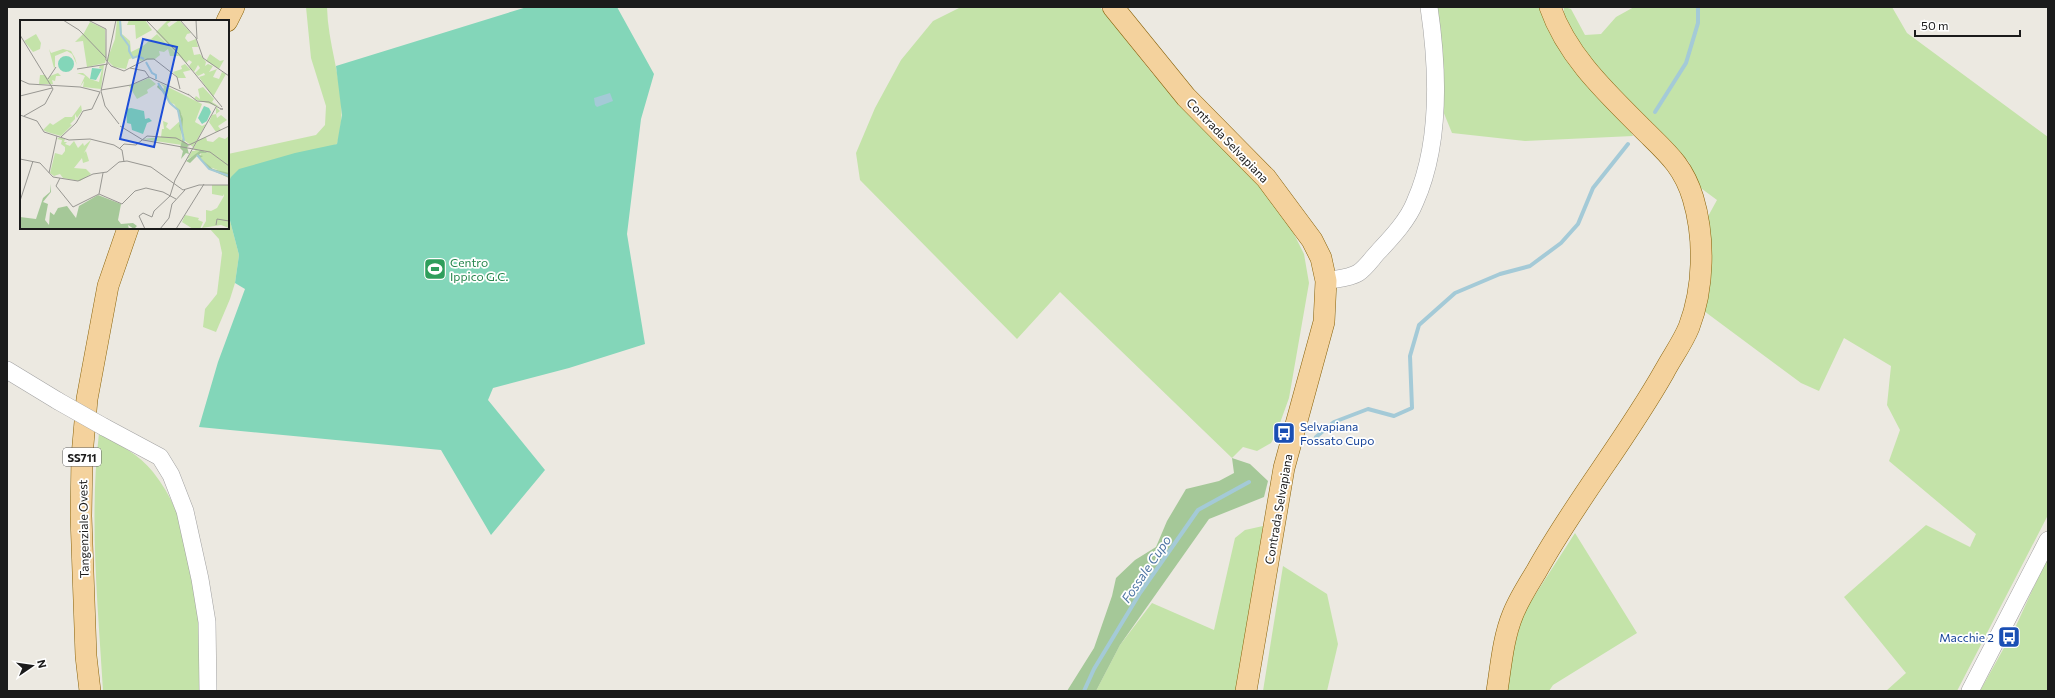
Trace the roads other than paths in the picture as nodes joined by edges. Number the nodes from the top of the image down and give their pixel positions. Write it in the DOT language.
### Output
graph roads {
  1 [pos="1113,7"];
  2 [pos="1430,7"];
  3 [pos="1550,7"];
  4 [pos="128,229"];
  5 [pos="1326,281"];
  6 [pos="7,370"];
  7 [pos="2048,540"];
  8 [pos="90,691"];
  9 [pos="208,691"];
  10 [pos="1246,691"];
  11 [pos="1497,691"];
  12 [pos="1970,691"];
  1 -- 5 [label="main road, Contrada Selvapiana"];
  2 -- 5 [label="street"];
  3 -- 11 [label="main road"];
  4 -- 8 [label="main road, Tangenziale Ovest / SS711"];
  5 -- 10 [label="main road, Contrada Selvapiana"];
  6 -- 9 [label="street, bridge"];
  7 -- 12 [label="street"];
}
